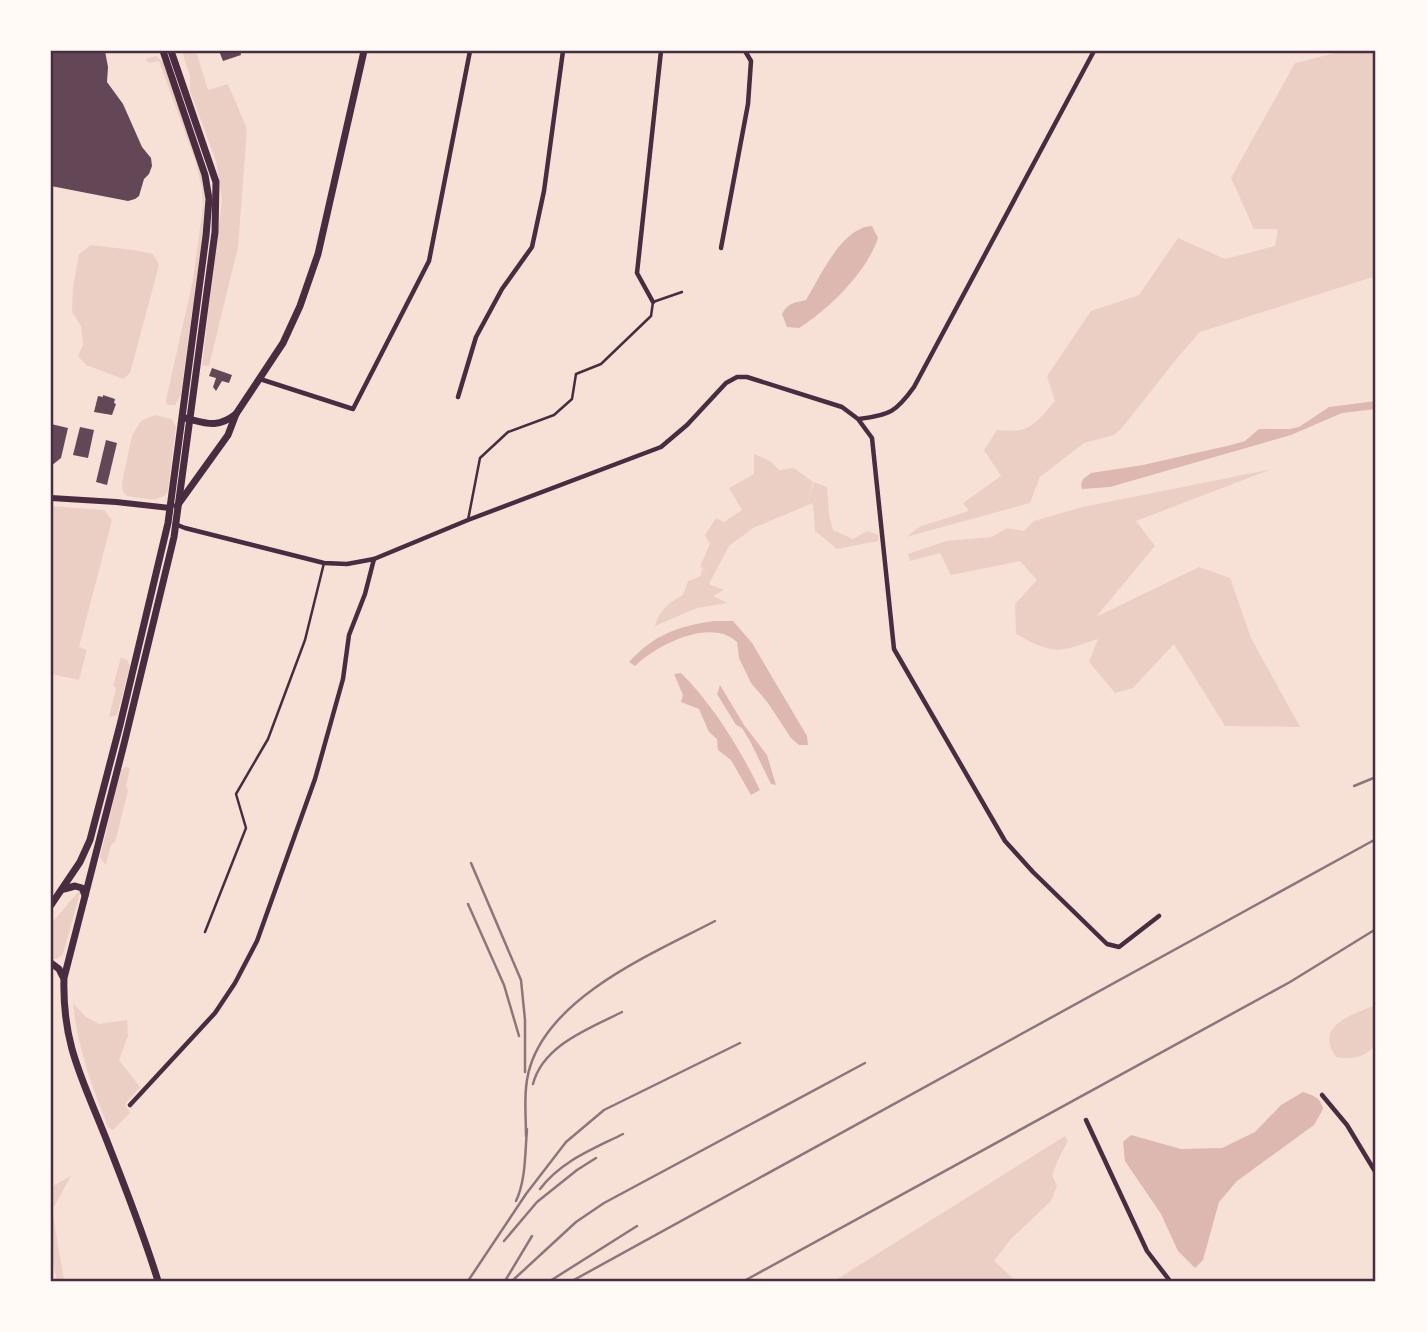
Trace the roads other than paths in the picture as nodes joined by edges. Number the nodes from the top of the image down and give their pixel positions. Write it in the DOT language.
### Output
graph roads {
  1 [pos="163,51"];
  2 [pos="171,51"];
  3 [pos="364,51"];
  4 [pos="470,51"];
  5 [pos="563,51"];
  6 [pos="661,51"];
  7 [pos="746,51"];
  8 [pos="1094,51"];
  9 [pos="721,248"];
  10 [pos="682,292"];
  11 [pos="653,302"];
  12 [pos="260,379"];
  13 [pos="458,397"];
  14 [pos="236,414"];
  15 [pos="186,419"];
  16 [pos="858,419"];
  17 [pos="51,499"];
  18 [pos="179,505"];
  19 [pos="170,508"];
  20 [pos="468,520"];
  21 [pos="175,525"];
  22 [pos="374,559"];
  23 [pos="324,563"];
  24 [pos="116,757"];
  25 [pos="64,889"];
  26 [pos="85,895"];
  27 [pos="51,905"];
  28 [pos="1159,916"];
  29 [pos="205,932"];
  30 [pos="69,958"];
  31 [pos="51,963"];
  32 [pos="64,978"];
  33 [pos="1322,1095"];
  34 [pos="130,1105"];
  35 [pos="1086,1120"];
  36 [pos="1376,1173"];
  37 [pos="158,1281"];
  38 [pos="1170,1281"];
  1 -- 15 [label="main road"];
  2 -- 15 [label="main road"];
  3 -- 12 [label="main road"];
  4 -- 12 [label="street"];
  5 -- 13 [label="street"];
  6 -- 11 [label="street"];
  7 -- 9 [label="street"];
  8 -- 16 [label="street"];
  10 -- 11 [label="lane"];
  11 -- 20 [label="lane"];
  12 -- 14 [label="main road"];
  14 -- 15 [label="main road"];
  14 -- 18 [label="main road"];
  15 -- 18 [label="main road"];
  15 -- 19 [label="main road"];
  16 -- 20 [label="street"];
  16 -- 28 [label="street"];
  17 -- 19 [label="street"];
  18 -- 19 [label="main road"];
  18 -- 21 [label="main road"];
  19 -- 21 [label="street"];
  19 -- 24 [label="main road"];
  20 -- 22 [label="street"];
  21 -- 23 [label="street"];
  21 -- 24 [label="main road"];
  22 -- 23 [label="street"];
  22 -- 34 [label="street"];
  23 -- 29 [label="lane"];
  24 -- 25 [label="main road"];
  24 -- 26 [label="main road"];
  25 -- 26 [label="main road"];
  25 -- 27 [label="main road"];
  26 -- 30 [label="main road"];
  30 -- 31 [label="main road"];
  30 -- 32 [label="main road"];
  31 -- 32 [label="main road"];
  32 -- 37 [label="main road"];
  33 -- 36 [label="street"];
  35 -- 38 [label="street"];
}
